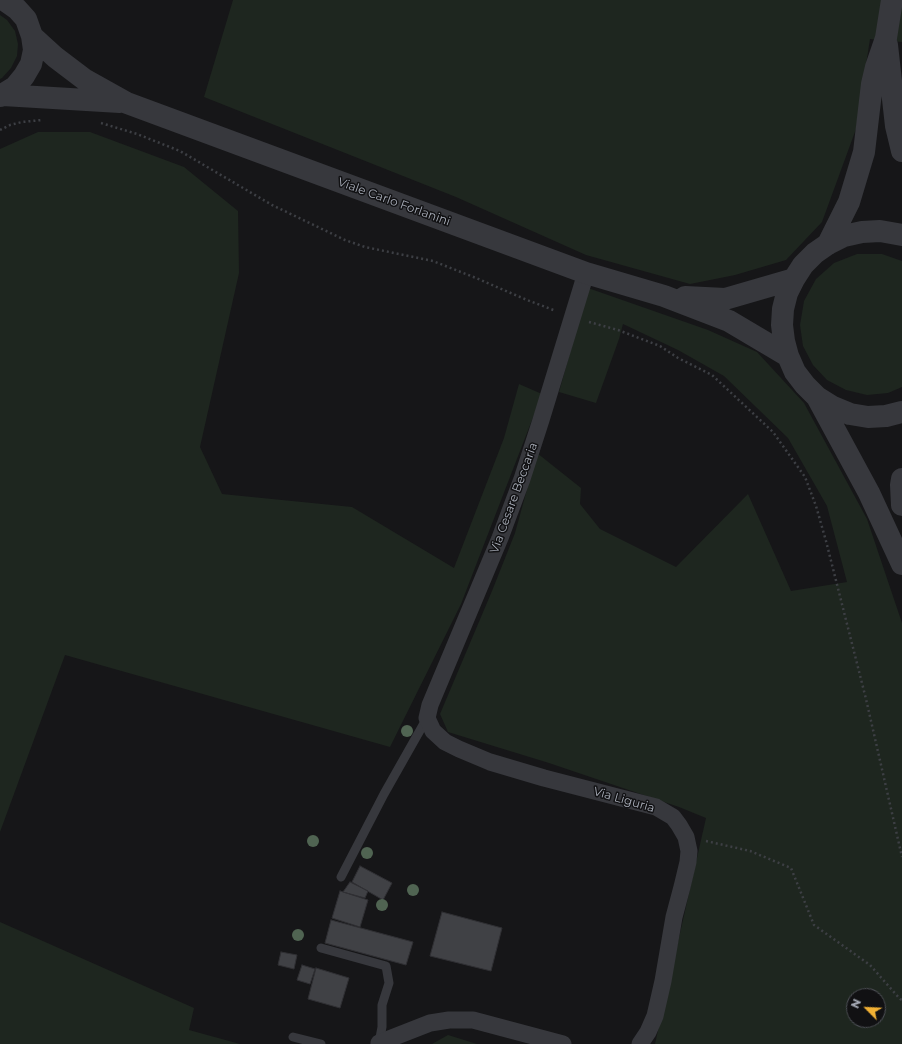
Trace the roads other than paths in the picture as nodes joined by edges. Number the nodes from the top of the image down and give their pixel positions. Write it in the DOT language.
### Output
graph roads {
  1 [pos="4,0"];
  2 [pos="892,0"];
  3 [pos="27,18"];
  4 [pos="886,38"];
  5 [pos="2,95"];
  6 [pos="127,103"];
  7 [pos="902,152"];
  8 [pos="902,235"];
  9 [pos="828,244"];
  10 [pos="586,273"];
  11 [pos="794,279"];
  12 [pos="664,296"];
  13 [pos="788,356"];
  14 [pos="817,397"];
  15 [pos="902,412"];
  16 [pos="902,479"];
  17 [pos="902,505"];
  18 [pos="902,564"];
  19 [pos="427,718"];
  20 [pos="341,877"];
  21 [pos="322,948"];
  22 [pos="293,1037"];
  23 [pos="378,1043"];
  24 [pos="321,1044"];
  25 [pos="563,1044"];
  26 [pos="640,1044"];
  1 -- 3 [label="street, Viale Carlo Forlanini"];
  2 -- 4 [label="street"];
  3 -- 5 [label="street"];
  3 -- 6 [label="street, Viale Carlo Forlanini"];
  4 -- 7 [label="street"];
  4 -- 9 [label="street"];
  5 -- 6 [label="street, Viale Carlo Forlanini"];
  6 -- 10 [label="street, Viale Carlo Forlanini"];
  8 -- 9 [label="street"];
  9 -- 11 [label="street"];
  10 -- 12 [label="street, Viale Carlo Forlanini"];
  10 -- 19 [label="street, Via Cesare Beccaria"];
  11 -- 12 [label="street, Viale Carlo Forlanini"];
  11 -- 13 [label="street"];
  12 -- 13 [label="street, Viale Carlo Forlanini"];
  13 -- 14 [label="street"];
  14 -- 15 [label="street"];
  14 -- 18 [label="street"];
  16 -- 17 [label="street"];
  19 -- 20 [label="lane"];
  19 -- 26 [label="street, Via Liguria"];
  21 -- 23 [label="lane"];
  22 -- 24 [label="lane"];
  23 -- 25 [label="street"];
}
